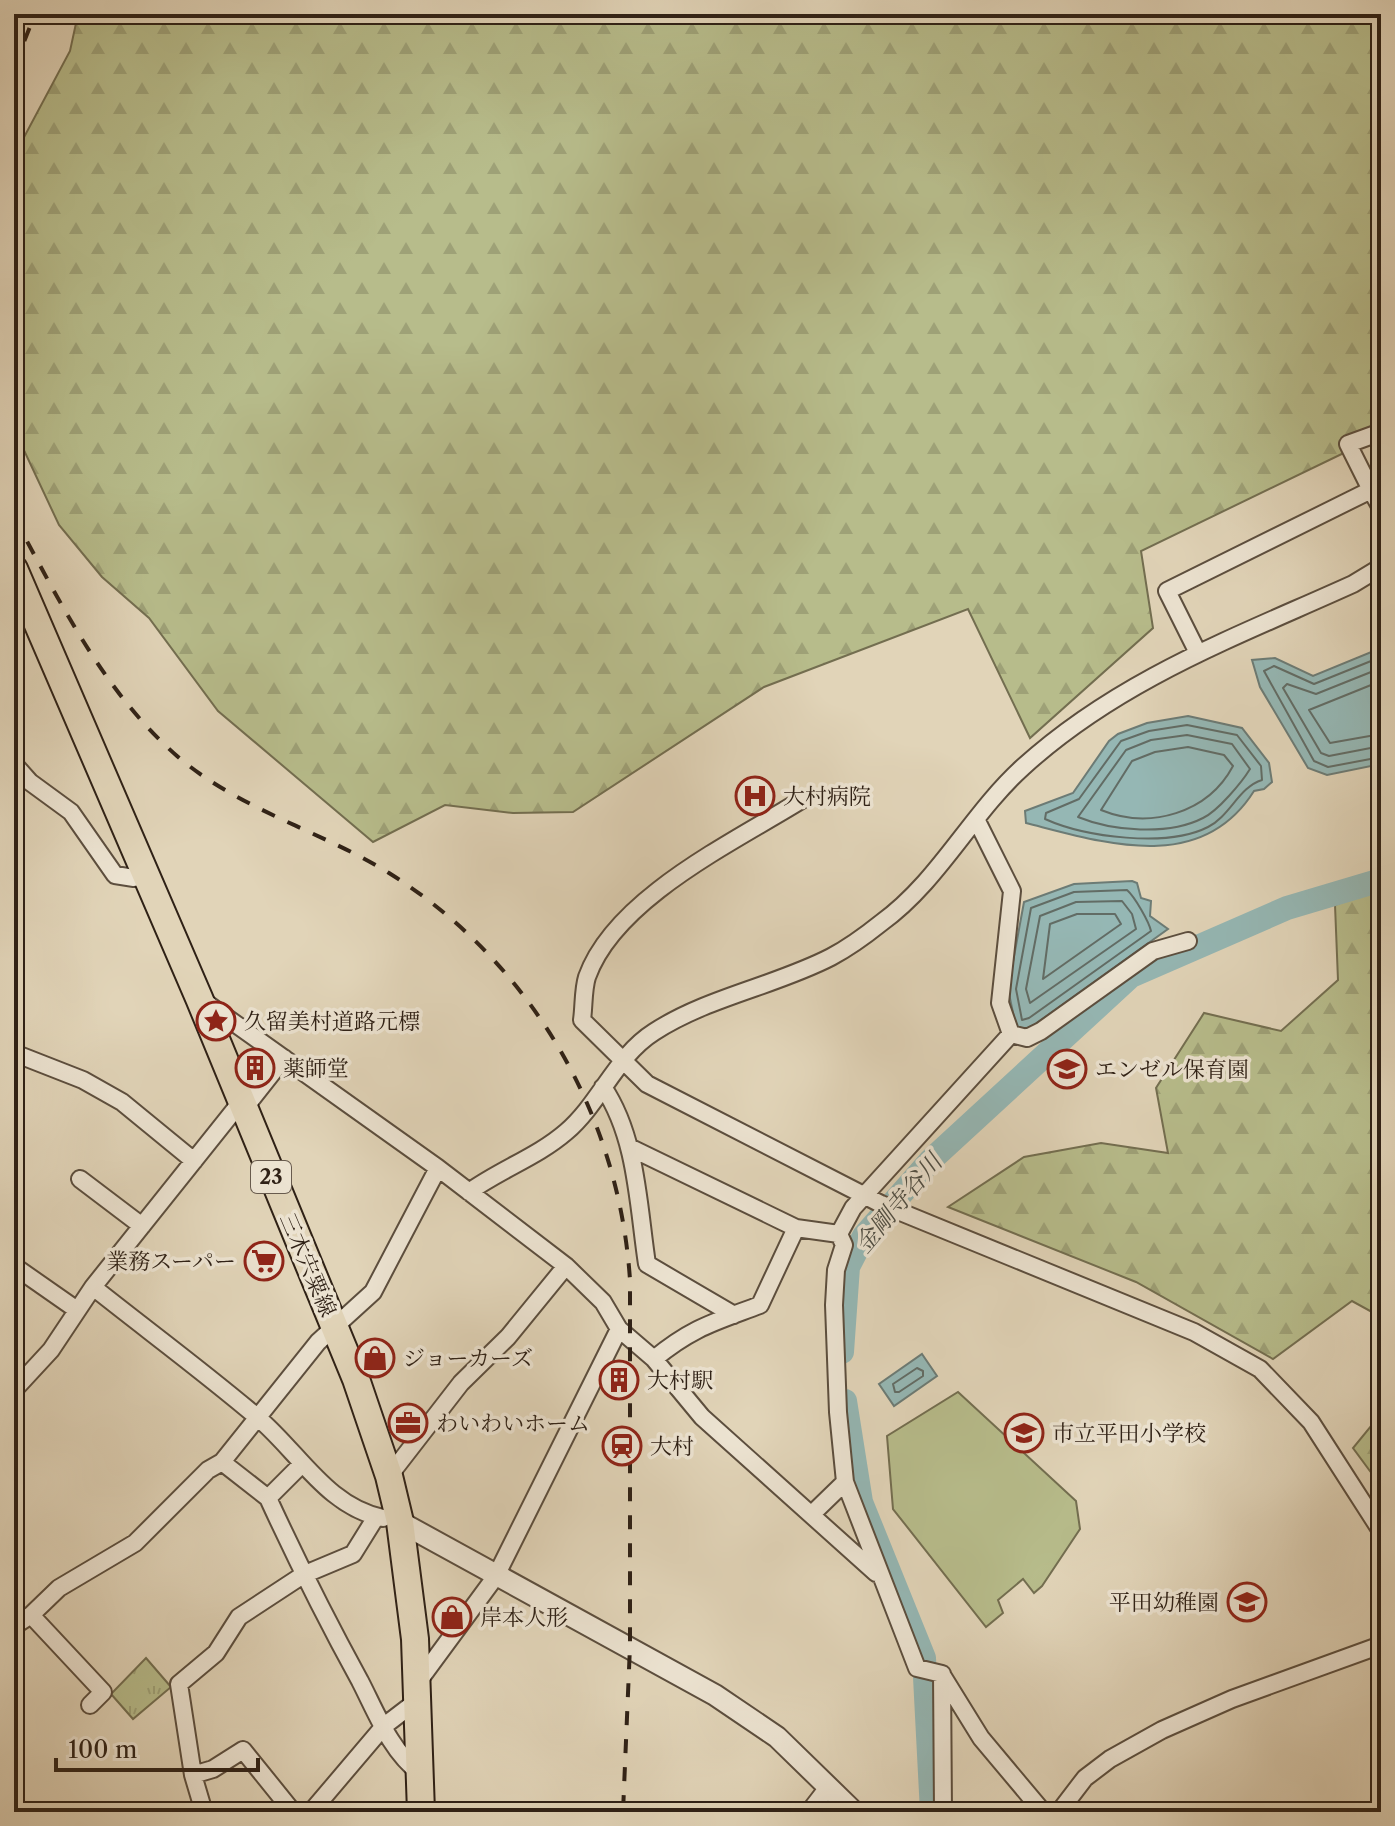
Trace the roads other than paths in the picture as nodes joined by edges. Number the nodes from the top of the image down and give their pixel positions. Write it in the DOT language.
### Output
graph roads {
  1 [pos="1381,432"];
  2 [pos="1371,490"];
  3 [pos="1381,508"];
  4 [pos="1381,567"];
  5 [pos="14,569"];
  6 [pos="1198,653"];
  7 [pos="14,764"];
  8 [pos="803,799"];
  9 [pos="977,821"];
  10 [pos="145,874"];
  11 [pos="1188,941"];
  12 [pos="199,998"];
  13 [pos="1011,1034"];
  14 [pos="14,1053"];
  15 [pos="284,1058"];
  16 [pos="622,1062"];
  17 [pos="603,1087"];
  18 [pos="242,1106"];
  19 [pos="629,1147"];
  20 [pos="194,1161"];
  21 [pos="438,1168"];
  22 [pos="80,1179"];
  23 [pos="469,1192"];
  24 [pos="866,1196"];
  25 [pos="142,1226"];
  26 [pos="796,1228"];
  27 [pos="839,1234"];
  28 [pos="14,1266"];
  29 [pos="566,1266"];
  30 [pos="93,1287"];
  31 [pos="77,1310"];
  32 [pos="734,1315"];
  33 [pos="334,1327"];
  34 [pos="619,1329"];
  35 [pos="654,1359"];
  36 [pos="14,1390"];
  37 [pos="258,1418"];
  38 [pos="222,1462"];
  39 [pos="301,1465"];
  40 [pos="389,1476"];
  41 [pos="845,1482"];
  42 [pos="268,1498"];
  43 [pos="812,1514"];
  44 [pos="388,1520"];
  45 [pos="1381,1531"];
  46 [pos="303,1575"];
  47 [pos="496,1576"];
  48 [pos="880,1577"];
  49 [pos="31,1615"];
  50 [pos="14,1626"];
  51 [pos="1381,1645"];
  52 [pos="942,1674"];
  53 [pos="418,1691"];
  54 [pos="90,1705"];
  55 [pos="384,1726"];
  56 [pos="420,1773"];
  57 [pos="193,1775"];
  58 [pos="829,1786"];
  59 [pos="204,1812"];
  60 [pos="293,1812"];
  61 [pos="311,1812"];
  62 [pos="421,1812"];
  63 [pos="809,1812"];
  64 [pos="854,1812"];
  65 [pos="943,1812"];
  66 [pos="1043,1812"];
  67 [pos="1059,1812"];
  1 -- 2 [label="street"];
  2 -- 3 [label="street"];
  2 -- 6 [label="street"];
  4 -- 6 [label="street"];
  5 -- 10 [label="main road, 三木宍粟線 / 23"];
  6 -- 9 [label="street"];
  7 -- 10 [label="street"];
  8 -- 16 [label="street"];
  9 -- 13 [label="street"];
  9 -- 16 [label="street"];
  10 -- 12 [label="main road, 三木宍粟線 / 23"];
  11 -- 13 [label="street"];
  12 -- 15 [label="street"];
  12 -- 18 [label="main road, 三木宍粟線 / 23"];
  13 -- 24 [label="street"];
  14 -- 20 [label="street"];
  15 -- 18 [label="street"];
  15 -- 21 [label="street"];
  16 -- 17 [label="street"];
  16 -- 24 [label="street"];
  17 -- 19 [label="street"];
  17 -- 23 [label="street"];
  18 -- 20 [label="street"];
  18 -- 33 [label="main road, 三木宍粟線 / 23"];
  19 -- 26 [label="street"];
  19 -- 32 [label="street"];
  20 -- 25 [label="street"];
  21 -- 23 [label="street"];
  21 -- 33 [label="street"];
  22 -- 25 [label="street"];
  23 -- 29 [label="street"];
  24 -- 27 [label="street"];
  24 -- 45 [label="street"];
  25 -- 30 [label="street"];
  26 -- 27 [label="street"];
  26 -- 32 [label="street"];
  27 -- 41 [label="street"];
  28 -- 31 [label="street"];
  29 -- 34 [label="street"];
  29 -- 40 [label="street"];
  30 -- 31 [label="street"];
  30 -- 37 [label="street"];
  31 -- 36 [label="street"];
  32 -- 35 [label="street"];
  33 -- 37 [label="street"];
  33 -- 40 [label="main road, 三木宍粟線 / 23"];
  34 -- 35 [label="street"];
  34 -- 47 [label="street"];
  35 -- 43 [label="street"];
  37 -- 38 [label="street"];
  37 -- 39 [label="street"];
  38 -- 42 [label="street"];
  38 -- 49 [label="street"];
  39 -- 42 [label="street"];
  39 -- 44 [label="street"];
  40 -- 44 [label="main road, 三木宍粟線 / 23"];
  41 -- 43 [label="street"];
  41 -- 48 [label="street"];
  42 -- 46 [label="street"];
  43 -- 48 [label="street"];
  44 -- 46 [label="street"];
  44 -- 47 [label="street"];
  44 -- 53 [label="main road, 三木宍粟線 / 23"];
  46 -- 55 [label="street"];
  46 -- 57 [label="street"];
  47 -- 53 [label="street"];
  47 -- 58 [label="street"];
  48 -- 52 [label="street"];
  49 -- 50 [label="street"];
  49 -- 54 [label="street"];
  51 -- 67 [label="street"];
  52 -- 65 [label="street"];
  52 -- 66 [label="street"];
  53 -- 55 [label="street"];
  53 -- 56 [label="main road, 三木宍粟線 / 23"];
  55 -- 56 [label="street"];
  55 -- 61 [label="street"];
  56 -- 62 [label="main road, 三木宍粟線 / 23"];
  57 -- 59 [label="street"];
  57 -- 60 [label="street"];
  58 -- 63 [label="street"];
  58 -- 64 [label="street"];
}
